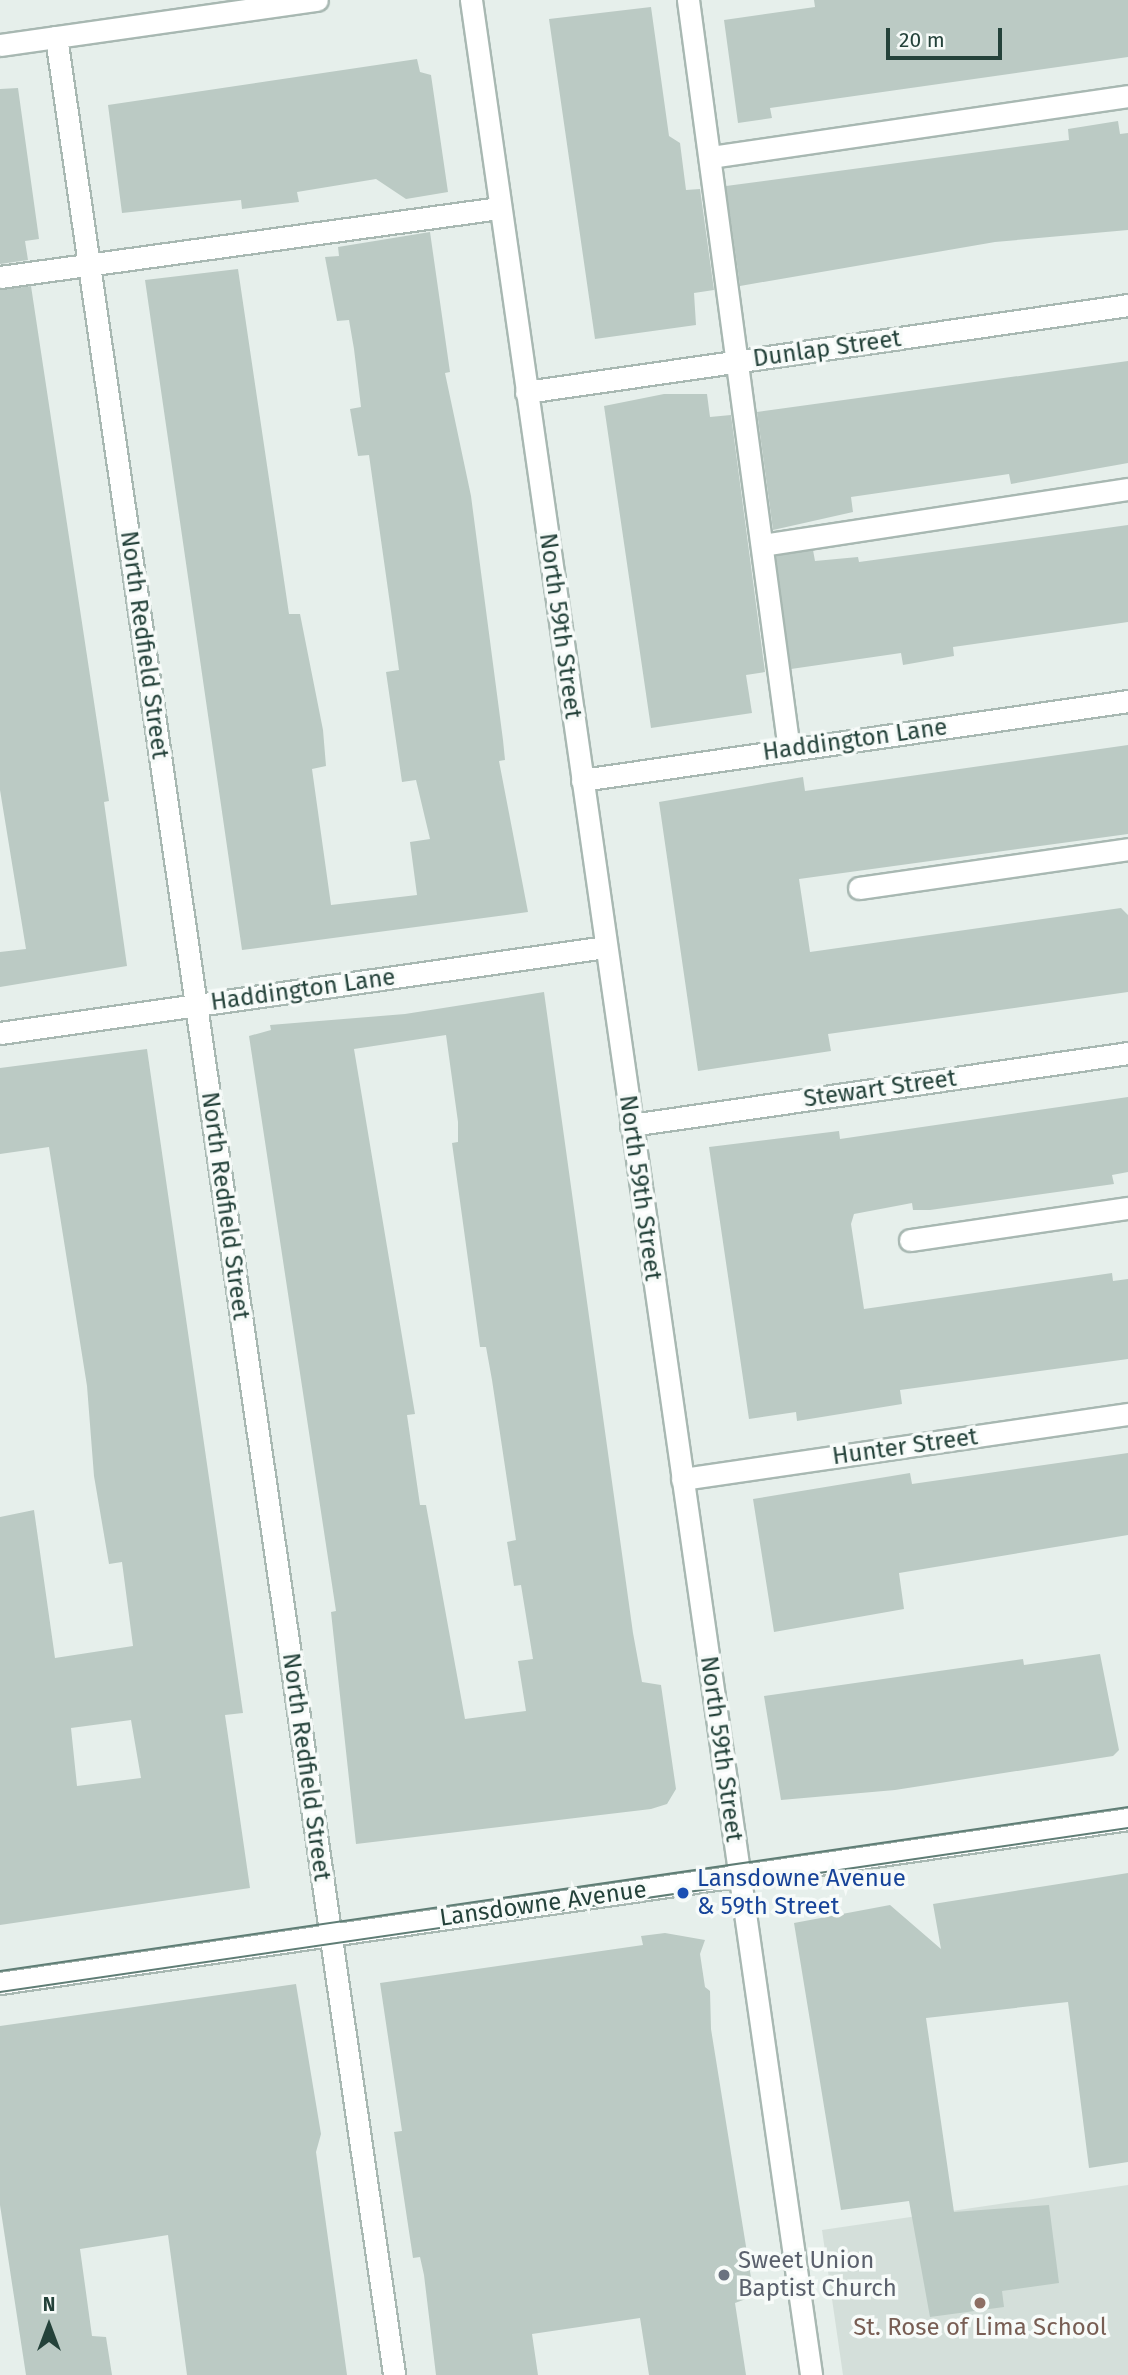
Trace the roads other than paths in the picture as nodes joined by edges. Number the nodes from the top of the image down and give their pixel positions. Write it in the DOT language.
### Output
graph roads {
  1 [pos="317,0"];
  2 [pos="471,0"];
  3 [pos="688,0"];
  4 [pos="56,37"];
  5 [pos="0,45"];
  6 [pos="1128,96"];
  7 [pos="710,157"];
  8 [pos="499,208"];
  9 [pos="90,264"];
  10 [pos="0,276"];
  11 [pos="1128,305"];
  12 [pos="738,362"];
  13 [pos="526,392"];
  14 [pos="1128,489"];
  15 [pos="762,545"];
  16 [pos="1128,701"];
  17 [pos="789,750"];
  18 [pos="583,780"];
  19 [pos="1128,849"];
  20 [pos="859,887"];
  21 [pos="606,947"];
  22 [pos="196,1005"];
  23 [pos="0,1034"];
  24 [pos="1128,1053"];
  25 [pos="631,1125"];
  26 [pos="1128,1208"];
  27 [pos="910,1240"];
  28 [pos="1128,1414"];
  29 [pos="682,1479"];
  30 [pos="1128,1819"];
  31 [pos="740,1875"];
  32 [pos="330,1935"];
  33 [pos="0,1983"];
  34 [pos="394,2375"];
  35 [pos="811,2375"];
  1 -- 4 [label="street"];
  2 -- 8 [label="street, North 59th Street"];
  3 -- 7 [label="street"];
  4 -- 5 [label="street"];
  4 -- 9 [label="street, North Redfield Street"];
  6 -- 7 [label="street"];
  7 -- 12 [label="street"];
  8 -- 9 [label="street"];
  8 -- 13 [label="street, North 59th Street"];
  9 -- 10 [label="street"];
  9 -- 22 [label="street, North Redfield Street"];
  11 -- 12 [label="street, Dunlap Street"];
  12 -- 13 [label="street, Dunlap Street"];
  12 -- 15 [label="street"];
  13 -- 18 [label="street, North 59th Street"];
  14 -- 15 [label="street"];
  15 -- 17 [label="street"];
  16 -- 17 [label="street, Haddington Lane"];
  17 -- 18 [label="street, Haddington Lane"];
  18 -- 21 [label="street, North 59th Street"];
  19 -- 20 [label="street"];
  21 -- 22 [label="street, Haddington Lane"];
  21 -- 25 [label="street, North 59th Street"];
  22 -- 23 [label="street, Haddington Lane"];
  22 -- 32 [label="street, North Redfield Street"];
  24 -- 25 [label="street, Stewart Street"];
  25 -- 29 [label="street, North 59th Street"];
  26 -- 27 [label="street"];
  28 -- 29 [label="street, Hunter Street"];
  29 -- 31 [label="street, North 59th Street"];
  30 -- 31 [label="street, Lansdowne Avenue"];
  31 -- 32 [label="street, Lansdowne Avenue"];
  31 -- 35 [label="street, North 59th Street"];
  32 -- 33 [label="street, Lansdowne Avenue"];
  32 -- 34 [label="street, North Redfield Street"];
}
